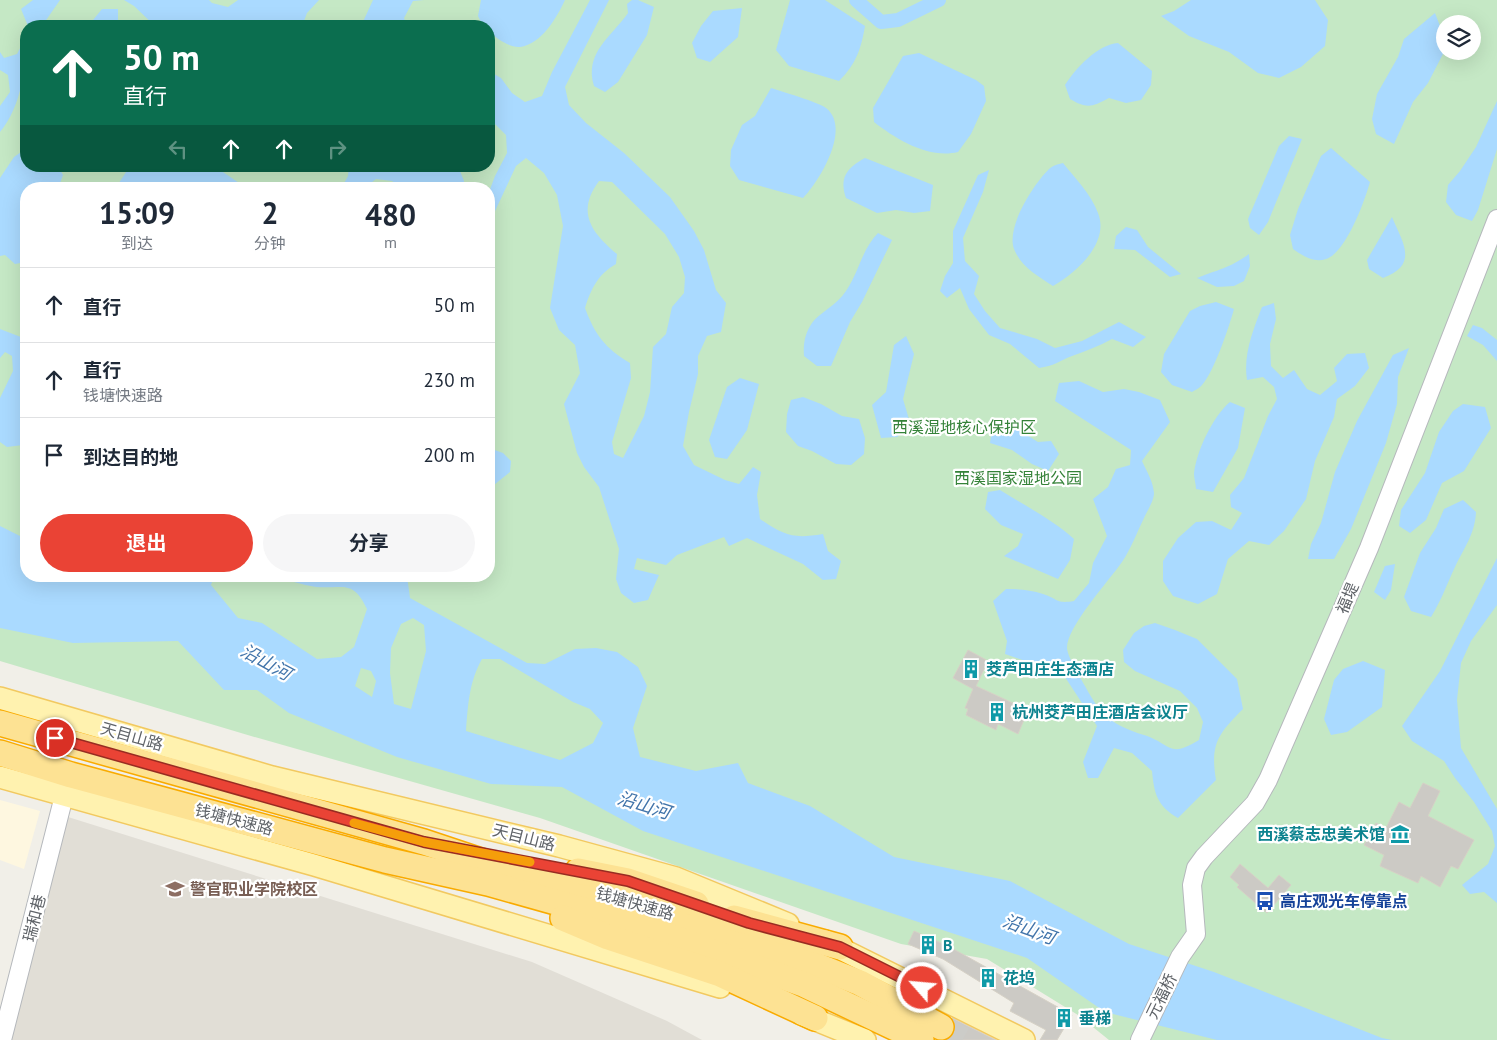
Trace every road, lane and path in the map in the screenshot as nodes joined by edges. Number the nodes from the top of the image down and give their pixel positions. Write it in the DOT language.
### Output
graph roads {
  1 [pos="1497,219"];
  2 [pos="0,698"];
  3 [pos="0,723"];
  4 [pos="0,753"];
  5 [pos="0,777"];
  6 [pos="64,796"];
  7 [pos="424,842"];
  8 [pos="385,860"];
  9 [pos="840,947"];
  10 [pos="1180,957"];
  11 [pos="815,1018"];
  12 [pos="931,1034"];
  13 [pos="1141,1038"];
  14 [pos="2,1040"];
  15 [pos="865,1040"];
  16 [pos="1024,1040"];
  1 -- 10 [label="street, 福堤"];
  2 -- 9 [label="main road, 天目山路"];
  3 -- 7 [label="highway, 钱塘快速路"];
  4 -- 8 [label="highway, 钱塘快速路"];
  5 -- 6 [label="main road"];
  6 -- 11 [label="main road"];
  6 -- 14 [label="street, 瑞和巷"];
  7 -- 9 [label="highway"];
  7 -- 12 [label="highway, 钱塘快速路"];
  8 -- 11 [label="highway"];
  8 -- 12 [label="highway, 钱塘快速路"];
  9 -- 16 [label="main road, 天目山路"];
  10 -- 13 [label="street, 元福桥"];
  11 -- 15 [label="main road"];
}
